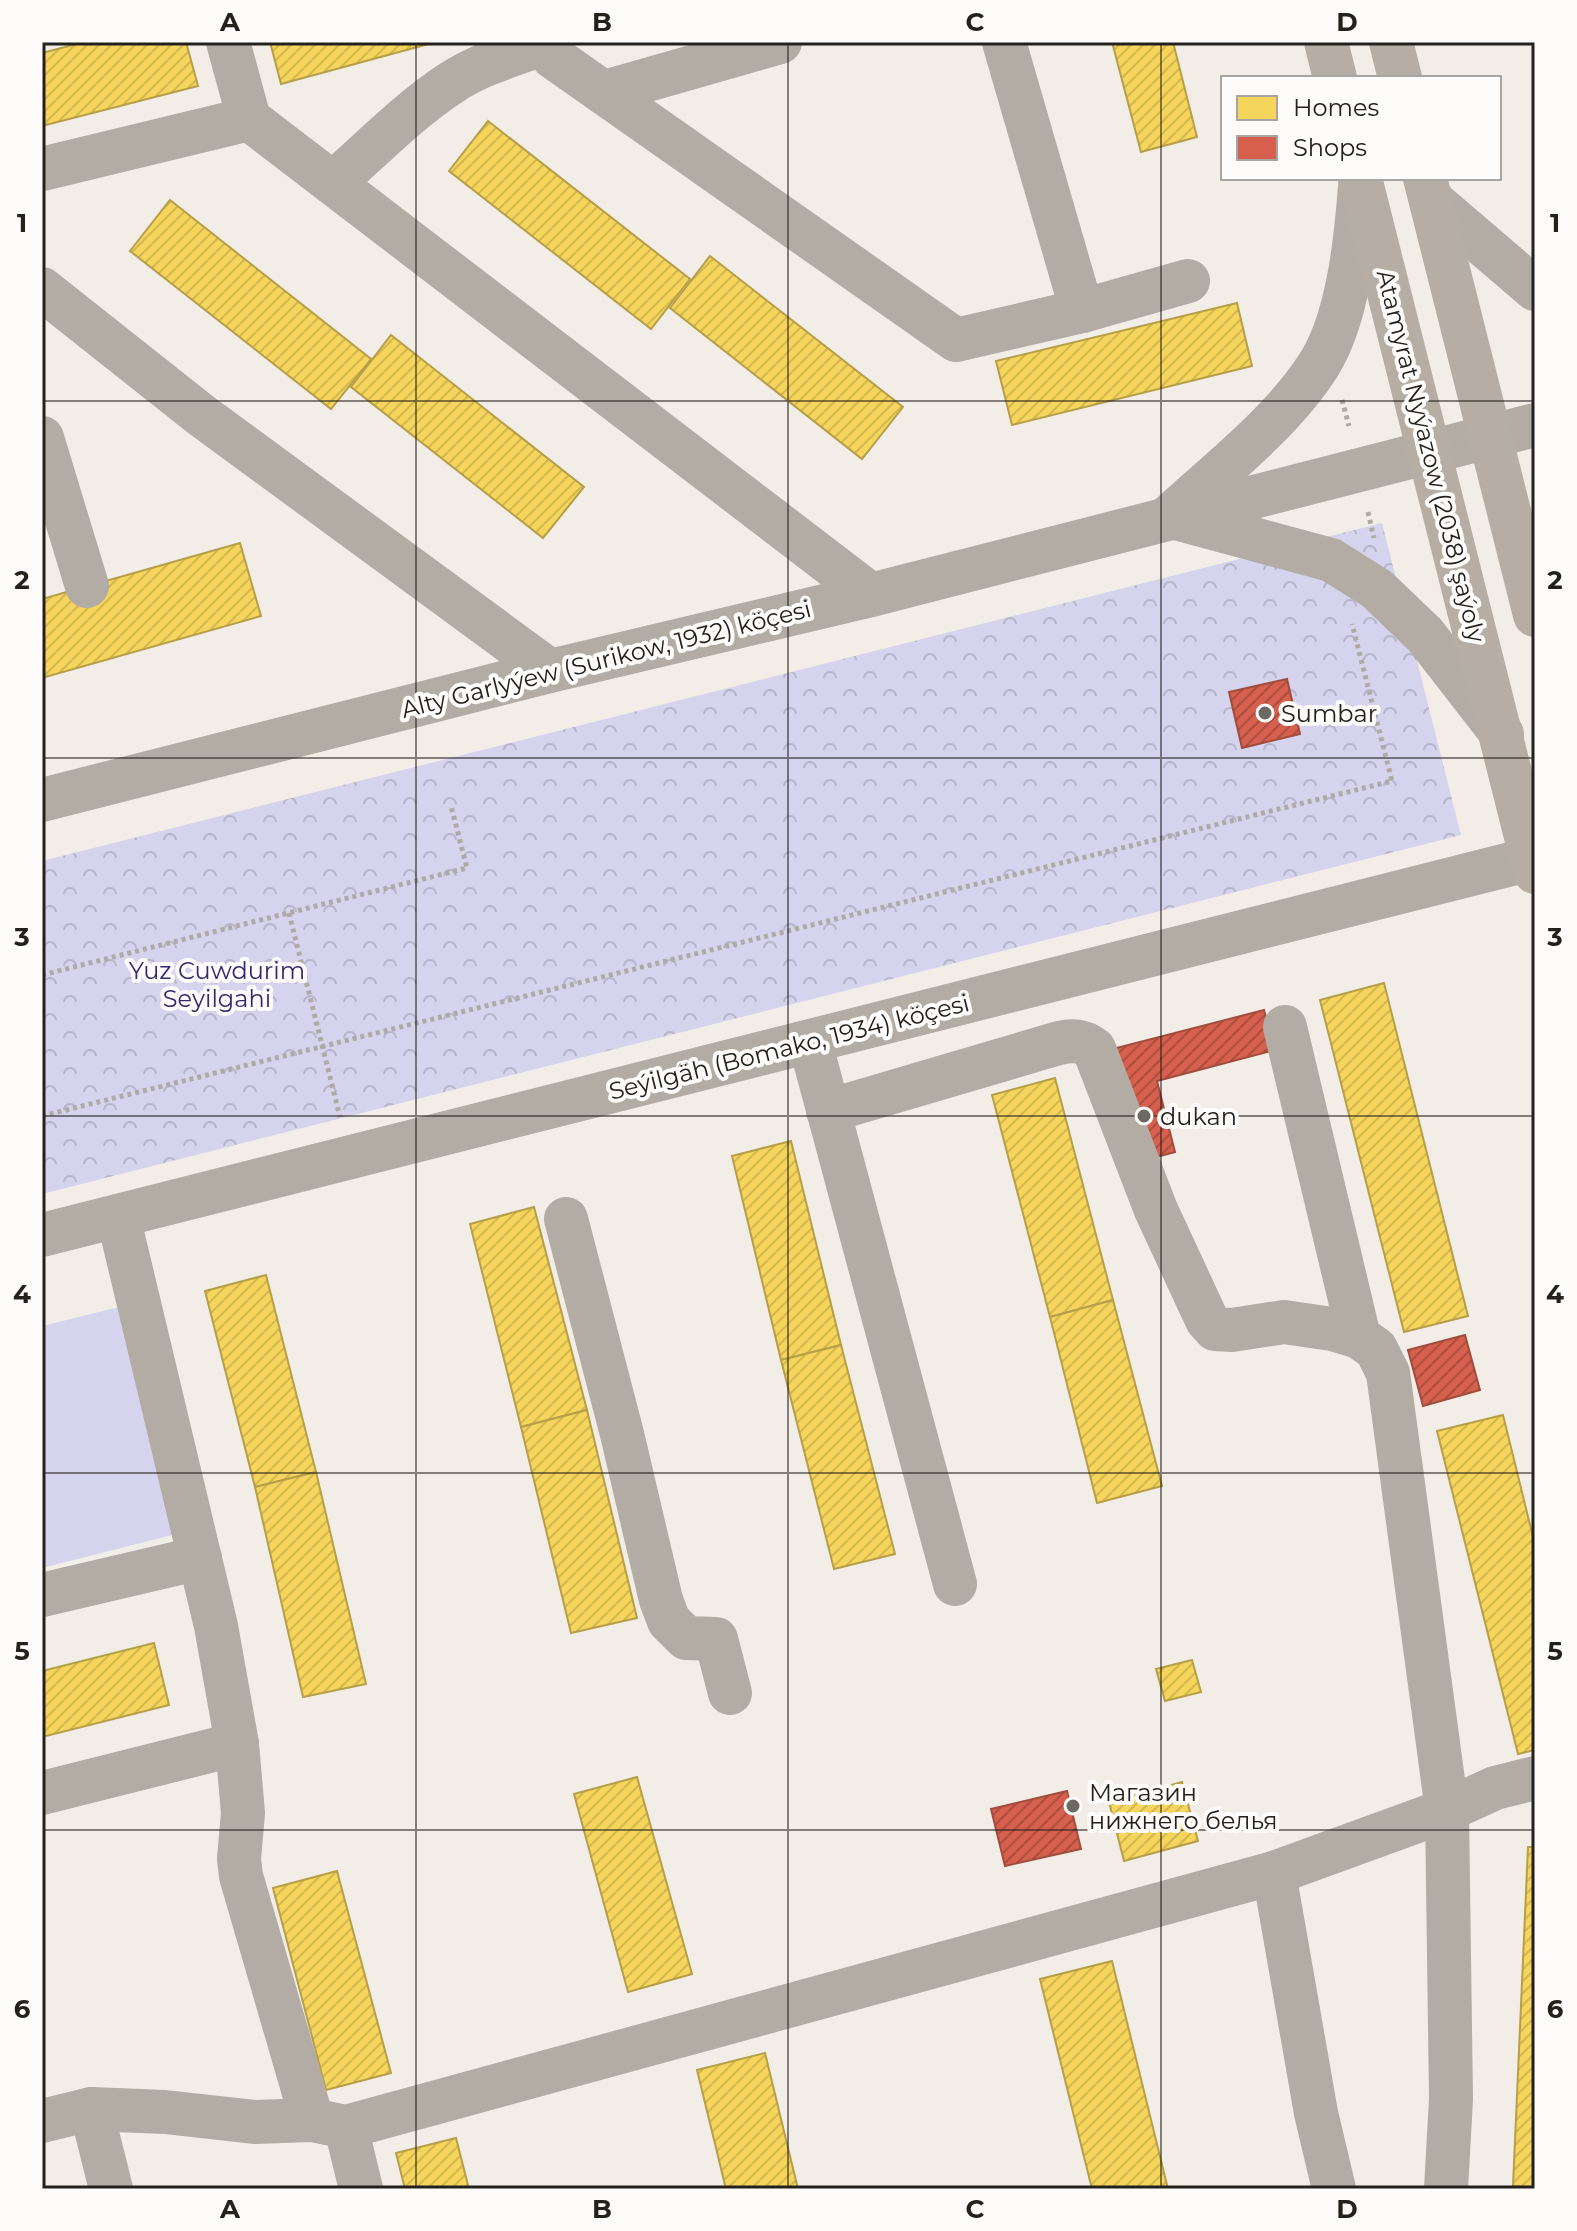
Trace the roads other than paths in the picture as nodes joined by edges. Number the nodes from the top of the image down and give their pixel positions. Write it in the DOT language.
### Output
graph roads {
  1 [pos="228,42"];
  2 [pos="548,42"];
  3 [pos="780,42"];
  4 [pos="1004,42"];
  5 [pos="1326,42"];
  6 [pos="1391,42"];
  7 [pos="1334,76"];
  8 [pos="1400,76"];
  9 [pos="605,92"];
  10 [pos="249,119"];
  11 [pos="42,169"];
  12 [pos="1360,180"];
  13 [pos="1360,180"];
  14 [pos="333,183"];
  15 [pos="1428,189"];
  16 [pos="1188,281"];
  17 [pos="42,289"];
  18 [pos="1535,289"];
  19 [pos="1082,311"];
  20 [pos="1535,425"];
  21 [pos="1490,436"];
  22 [pos="42,438"];
  23 [pos="1430,453"];
  24 [pos="1170,517"];
  25 [pos="87,586"];
  26 [pos="871,595"];
  27 [pos="1535,615"];
  28 [pos="550,671"];
  29 [pos="1502,734"];
  30 [pos="42,800"];
  31 [pos="1534,863"];
  32 [pos="1285,1027"];
  33 [pos="810,1042"];
  34 [pos="828,1111"];
  35 [pos="118,1216"];
  36 [pos="566,1219"];
  37 [pos="42,1235"];
  38 [pos="1359,1337"];
  39 [pos="200,1558"];
  40 [pos="955,1584"];
  41 [pos="42,1595"];
  42 [pos="730,1693"];
  43 [pos="237,1744"];
  44 [pos="1535,1778"];
  45 [pos="42,1793"];
  46 [pos="1447,1810"];
  47 [pos="1274,1873"];
  48 [pos="91,2109"];
  49 [pos="42,2121"];
  50 [pos="329,2124"];
  51 [pos="111,2189"];
  52 [pos="361,2189"];
  53 [pos="1334,2189"];
  54 [pos="1446,2189"];
  1 -- 10 [label="street"];
  2 -- 9 [label="street"];
  2 -- 14 [label="street"];
  3 -- 9 [label="street"];
  4 -- 19 [label="street"];
  5 -- 7 [label="main road"];
  6 -- 8 [label="main road"];
  9 -- 19 [label="street"];
  10 -- 11 [label="street"];
  10 -- 14 [label="street"];
  12 -- 23 [label="main road, Atamyrat Nyýazow (2038) şaýoly"];
  13 -- 24 [label="street, Alty Garlyýew (Surikow, 1932) köçesi"];
  14 -- 26 [label="street"];
  15 -- 18 [label="street"];
  15 -- 21 [label="main road"];
  16 -- 19 [label="street"];
  17 -- 28 [label="street"];
  20 -- 21 [label="street, Alty Garlyýew (Surikow, 1932) köçesi"];
  21 -- 23 [label="street, Alty Garlyýew (Surikow, 1932) köçesi"];
  21 -- 27 [label="main road"];
  22 -- 25 [label="street"];
  23 -- 24 [label="street, Alty Garlyýew (Surikow, 1932) köçesi"];
  23 -- 29 [label="main road, Atamyrat Nyýazow (2038) şaýoly"];
  24 -- 26 [label="street, Alty Garlyýew (Surikow, 1932) köçesi"];
  24 -- 29 [label="street, Atamyrat Nyýazow (2038) şaýoly"];
  26 -- 28 [label="street, Alty Garlyýew (Surikow, 1932) köçesi"];
  28 -- 30 [label="street, Alty Garlyýew (Surikow, 1932) köçesi"];
  29 -- 31 [label="main road, Atamyrat Nyýazow (2038) şaýoly"];
  31 -- 33 [label="street, Seýilgäh (Bomako, 1934) köçesi"];
  32 -- 38 [label="street"];
  33 -- 34 [label="street"];
  33 -- 35 [label="street, Seýilgäh (Bomako, 1934) köçesi"];
  34 -- 38 [label="street"];
  34 -- 40 [label="street"];
  35 -- 37 [label="street, Seýilgäh (Bomako, 1934) köçesi"];
  35 -- 39 [label="street"];
  36 -- 42 [label="street"];
  38 -- 46 [label="street"];
  39 -- 41 [label="street"];
  39 -- 43 [label="street"];
  43 -- 45 [label="street"];
  43 -- 50 [label="street"];
  44 -- 46 [label="street"];
  46 -- 47 [label="street"];
  46 -- 54 [label="street"];
  47 -- 50 [label="street"];
  47 -- 53 [label="street"];
  48 -- 49 [label="street"];
  48 -- 50 [label="street"];
  48 -- 51 [label="street"];
  50 -- 52 [label="street"];
}
